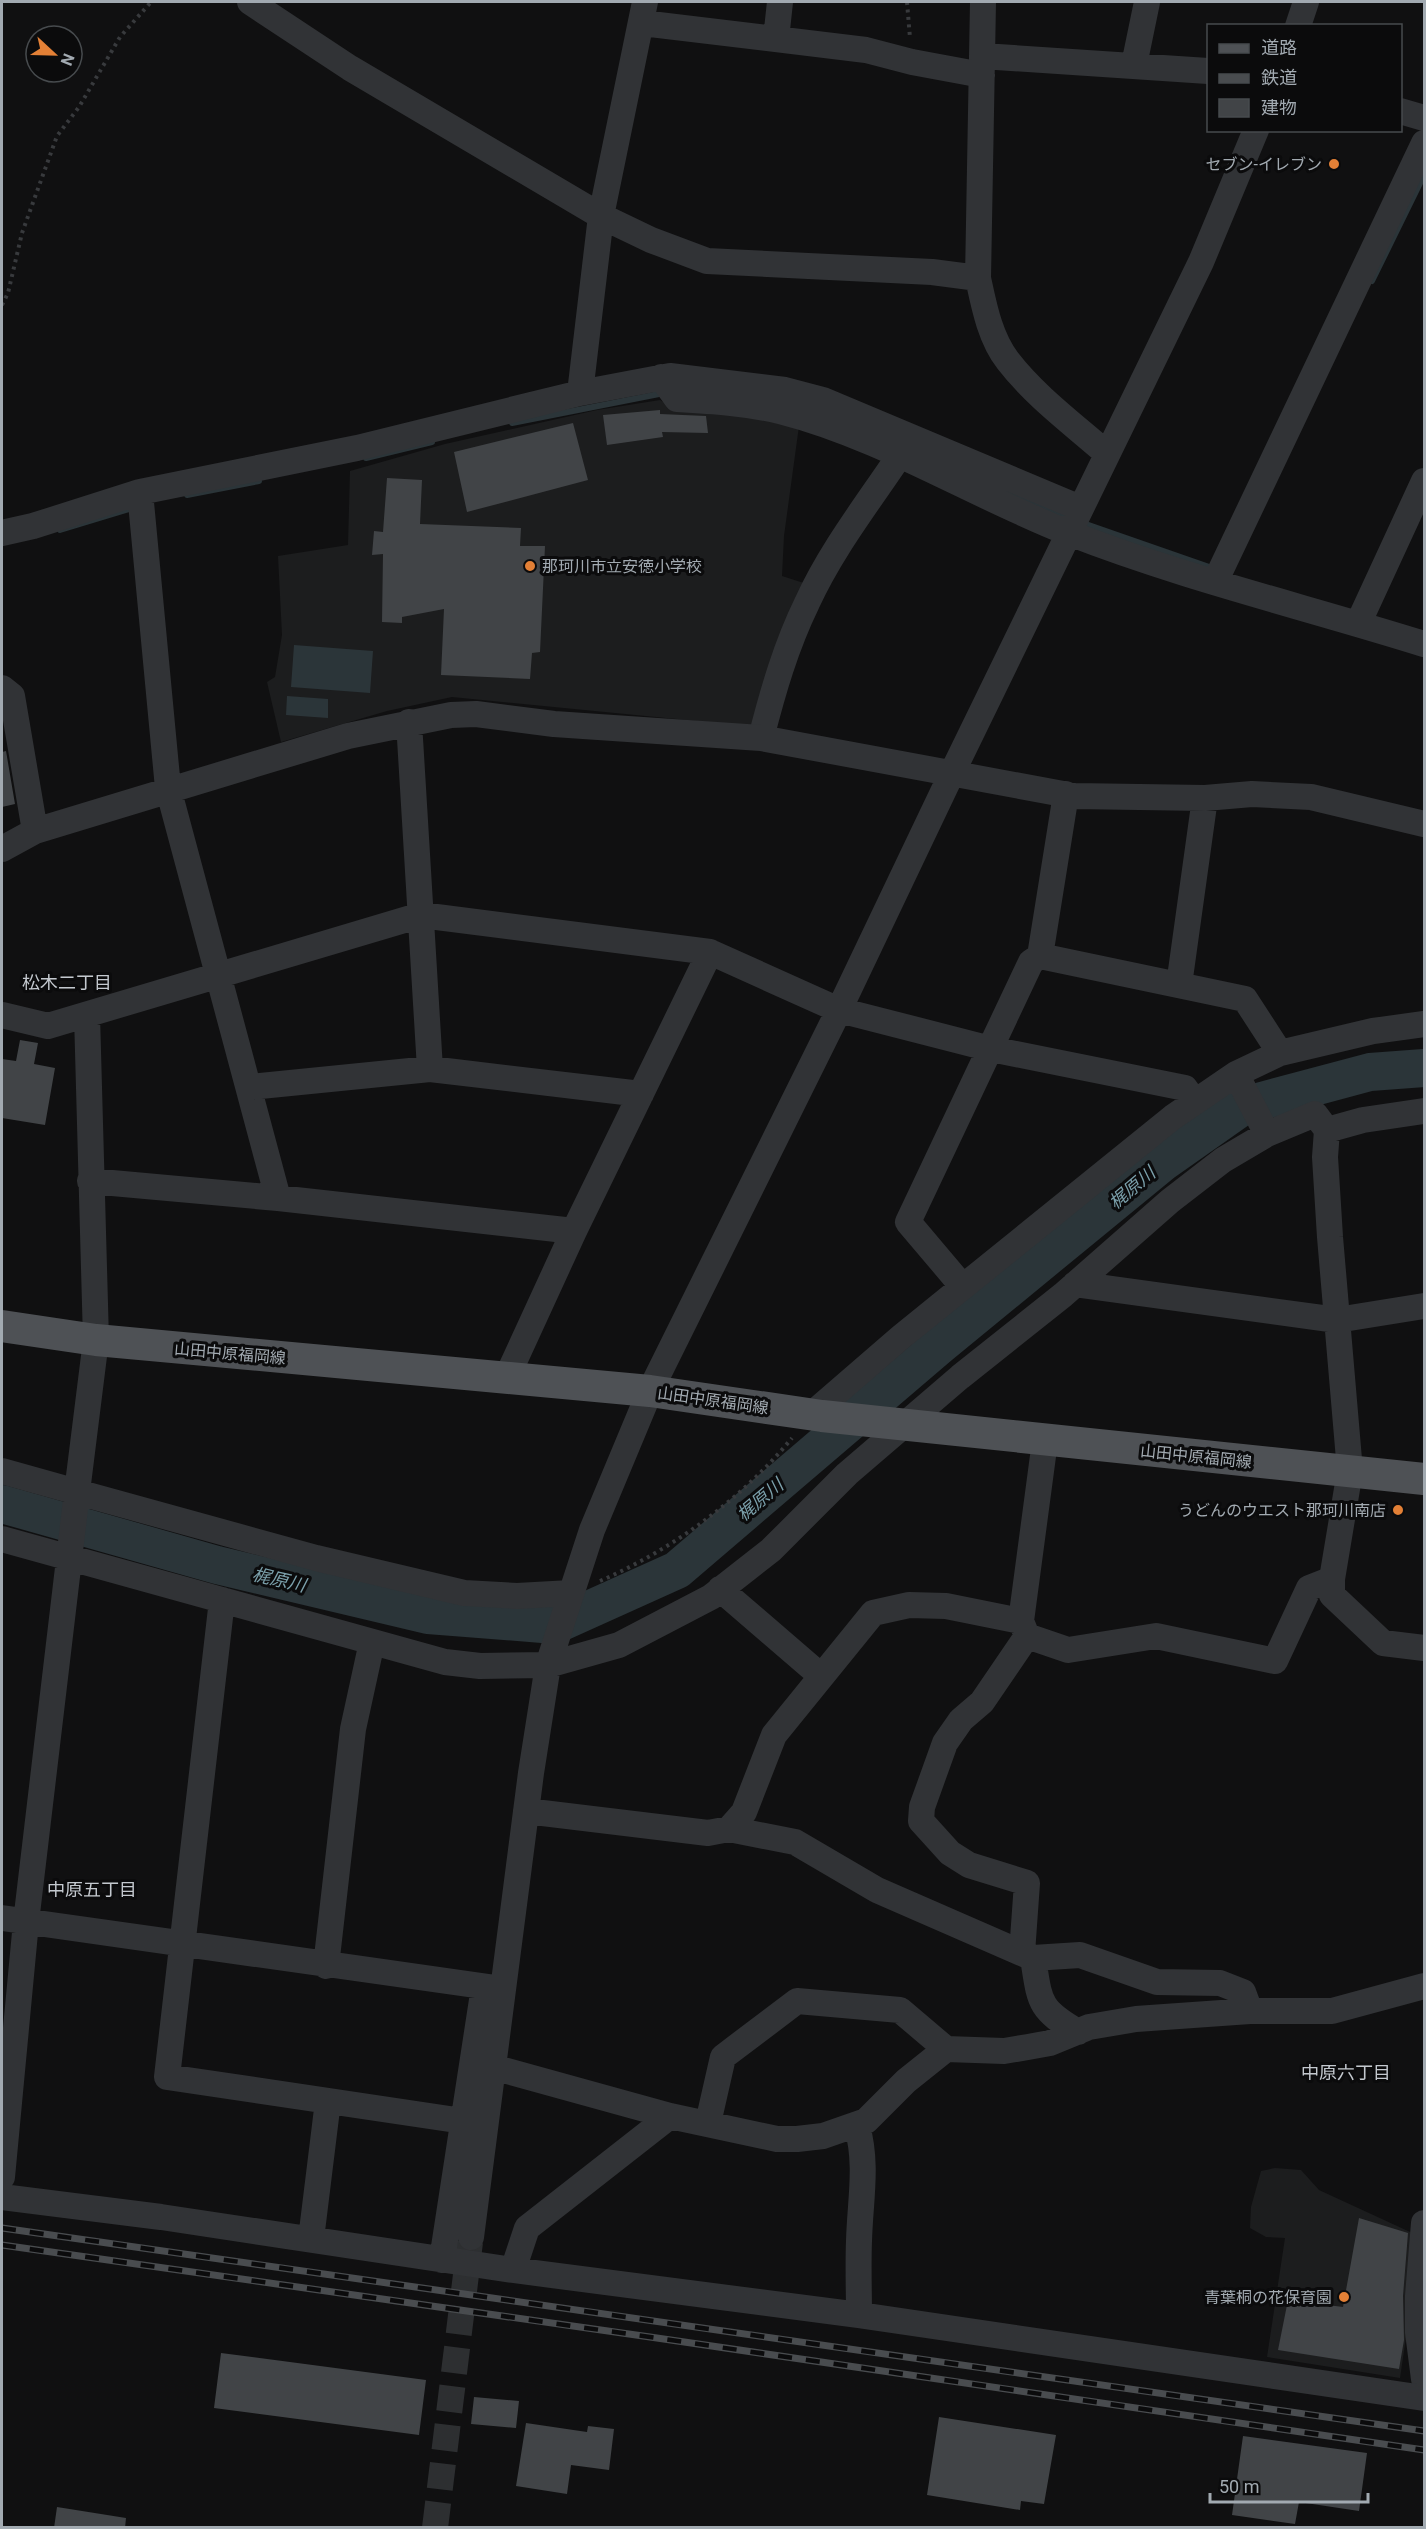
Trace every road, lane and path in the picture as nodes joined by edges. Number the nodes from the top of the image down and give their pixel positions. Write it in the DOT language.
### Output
graph roads {
  1 [pos="151,2"];
  2 [pos="250,2"];
  3 [pos="780,2"];
  4 [pos="907,2"];
  5 [pos="983,2"];
  6 [pos="1147,2"];
  7 [pos="1306,2"];
  8 [pos="644,12"];
  9 [pos="1299,24"];
  10 [pos="776,39"];
  11 [pos="912,62"];
  12 [pos="1134,65"];
  13 [pos="982,66"];
  14 [pos="1207,71"];
  15 [pos="1402,111"];
  16 [pos="1425,118"];
  17 [pos="1255,132"];
  18 [pos="1425,143"];
  19 [pos="601,216"];
  20 [pos="978,278"];
  21 [pos="2,305"];
  22 [pos="661,377"];
  23 [pos="580,393"];
  24 [pos="1106,453"];
  25 [pos="900,455"];
  26 [pos="1425,481"];
  27 [pos="140,492"];
  28 [pos="1080,508"];
  29 [pos="2,533"];
  30 [pos="1068,533"];
  31 [pos="1215,582"];
  32 [pos="1358,624"];
  33 [pos="1425,644"];
  34 [pos="2,688"];
  35 [pos="410,722"];
  36 [pos="762,738"];
  37 [pos="952,772"];
  38 [pos="168,788"];
  39 [pos="1066,794"];
  40 [pos="1205,798"];
  41 [pos="1425,824"];
  42 [pos="35,831"];
  43 [pos="2,849"];
  44 [pos="421,915"];
  45 [pos="710,952"];
  46 [pos="1040,956"];
  47 [pos="217,976"];
  48 [pos="1179,985"];
  49 [pos="839,1010"];
  50 [pos="2,1015"];
  51 [pos="87,1015"];
  52 [pos="1425,1023"];
  53 [pos="991,1049"];
  54 [pos="1280,1053"];
  55 [pos="430,1069"];
  56 [pos="1238,1077"];
  57 [pos="250,1087"];
  58 [pos="640,1094"];
  59 [pos="1195,1102"];
  60 [pos="1425,1111"];
  61 [pos="1327,1130"];
  62 [pos="1266,1132"];
  63 [pos="90,1181"];
  64 [pos="278,1198"];
  65 [pos="574,1231"];
  66 [pos="1075,1284"];
  67 [pos="963,1287"];
  68 [pos="1425,1306"];
  69 [pos="1337,1320"];
  70 [pos="2,1326"];
  71 [pos="96,1340"];
  72 [pos="506,1379"];
  73 [pos="650,1391"];
  74 [pos="817,1415"];
  75 [pos="894,1423"];
  76 [pos="1045,1441"];
  77 [pos="1350,1470"];
  78 [pos="2,1471"];
  79 [pos="1425,1479"];
  80 [pos="77,1492"];
  81 [pos="2,1539"];
  82 [pos="70,1557"];
  83 [pos="1332,1579"];
  84 [pos="720,1589"];
  85 [pos="568,1598"];
  86 [pos="222,1600"];
  87 [pos="1024,1628"];
  88 [pos="372,1642"];
  89 [pos="1425,1648"];
  90 [pos="549,1660"];
  91 [pos="821,1676"];
  92 [pos="526,1811"];
  93 [pos="729,1829"];
  94 [pos="14,1920"];
  95 [pos="181,1946"];
  96 [pos="1027,1955"];
  97 [pos="326,1965"];
  98 [pos="1425,1986"];
  99 [pos="494,1988"];
  100 [pos="1250,2011"];
  101 [pos="1078,2032"];
  102 [pos="946,2049"];
  103 [pos="493,2067"];
  104 [pos="328,2101"];
  105 [pos="670,2116"];
  106 [pos="463,2121"];
  107 [pos="708,2123"];
  108 [pos="857,2126"];
  109 [pos="2,2177"];
  110 [pos="2,2197"];
  111 [pos="1425,2223"];
  112 [pos="471,2237"];
  113 [pos="311,2239"];
  114 [pos="442,2260"];
  115 [pos="513,2270"];
  116 [pos="859,2315"];
  117 [pos="1425,2379"];
  118 [pos="1425,2398"];
  1 -- 21 [label="path"];
  2 -- 19 [label="street"];
  3 -- 10 [label="street"];
  4 -- 11 [label="path"];
  5 -- 13 [label="street"];
  6 -- 12 [label="street"];
  7 -- 9 [label="street"];
  8 -- 10 [label="street"];
  8 -- 19 [label="street"];
  10 -- 11 [label="street"];
  11 -- 13 [label="street"];
  12 -- 13 [label="street"];
  12 -- 14 [label="street"];
  13 -- 20 [label="street"];
  15 -- 16 [label="street"];
  17 -- 24 [label="street"];
  18 -- 31 [label="street"];
  19 -- 20 [label="street"];
  19 -- 23 [label="street"];
  20 -- 24 [label="street"];
  22 -- 23 [label="street"];
  22 -- 25 [label="street"];
  22 -- 28 [label="street"];
  23 -- 27 [label="street"];
  24 -- 28 [label="street"];
  25 -- 30 [label="street"];
  25 -- 36 [label="street"];
  26 -- 32 [label="street"];
  27 -- 29 [label="street"];
  27 -- 38 [label="street"];
  28 -- 30 [label="street"];
  30 -- 31 [label="street"];
  30 -- 37 [label="street"];
  31 -- 32 [label="street"];
  32 -- 33 [label="street"];
  34 -- 42 [label="street"];
  35 -- 36 [label="street"];
  35 -- 38 [label="street"];
  35 -- 44 [label="street"];
  36 -- 37 [label="street"];
  37 -- 39 [label="street"];
  37 -- 49 [label="street"];
  38 -- 42 [label="street"];
  38 -- 47 [label="street"];
  39 -- 40 [label="street"];
  39 -- 46 [label="street"];
  40 -- 41 [label="street"];
  40 -- 48 [label="street"];
  42 -- 43 [label="street"];
  44 -- 45 [label="street"];
  44 -- 47 [label="street"];
  44 -- 55 [label="street"];
  45 -- 49 [label="street"];
  45 -- 58 [label="street"];
  46 -- 48 [label="street"];
  46 -- 53 [label="street"];
  47 -- 51 [label="street"];
  47 -- 57 [label="street"];
  48 -- 54 [label="street"];
  49 -- 53 [label="street"];
  49 -- 73 [label="street"];
  50 -- 51 [label="street"];
  51 -- 63 [label="street"];
  52 -- 54 [label="street"];
  53 -- 59 [label="street"];
  53 -- 67 [label="street"];
  54 -- 56 [label="street"];
  55 -- 57 [label="street"];
  55 -- 58 [label="street"];
  56 -- 59 [label="street"];
  56 -- 62 [label="street"];
  57 -- 64 [label="street"];
  58 -- 65 [label="street"];
  59 -- 67 [label="street"];
  60 -- 61 [label="street"];
  61 -- 62 [label="street"];
  61 -- 69 [label="street"];
  62 -- 66 [label="street"];
  63 -- 64 [label="street"];
  63 -- 71 [label="street"];
  64 -- 65 [label="street"];
  65 -- 72 [label="street"];
  66 -- 69 [label="street"];
  66 -- 75 [label="street"];
  67 -- 74 [label="street"];
  68 -- 69 [label="street"];
  69 -- 77 [label="street"];
  70 -- 71 [label="main road, 山田中原福岡線"];
  71 -- 72 [label="main road, 山田中原福岡線"];
  71 -- 80 [label="street"];
  72 -- 73 [label="main road, 山田中原福岡線"];
  73 -- 74 [label="main road, 山田中原福岡線"];
  73 -- 85 [label="street"];
  74 -- 75 [label="main road, 山田中原福岡線"];
  74 -- 85 [label="path"];
  75 -- 76 [label="main road, 山田中原福岡線"];
  75 -- 84 [label="street"];
  76 -- 77 [label="main road, 山田中原福岡線"];
  76 -- 87 [label="street"];
  77 -- 79 [label="main road, 山田中原福岡線"];
  77 -- 83 [label="street"];
  78 -- 80 [label="street"];
  80 -- 82 [label="street"];
  80 -- 85 [label="street"];
  81 -- 82 [label="street"];
  82 -- 86 [label="street"];
  82 -- 94 [label="street"];
  83 -- 87 [label="street"];
  83 -- 89 [label="street"];
  84 -- 90 [label="street"];
  84 -- 91 [label="street"];
  85 -- 90 [label="street"];
  86 -- 88 [label="street"];
  86 -- 95 [label="street"];
  87 -- 91 [label="street"];
  87 -- 96 [label="street"];
  88 -- 90 [label="street"];
  88 -- 97 [label="street"];
  90 -- 92 [label="street"];
  91 -- 93 [label="street"];
  92 -- 93 [label="street"];
  92 -- 99 [label="street"];
  93 -- 96 [label="street"];
  94 -- 95 [label="street"];
  94 -- 109 [label="street"];
  95 -- 97 [label="street"];
  95 -- 104 [label="street"];
  96 -- 100 [label="street"];
  96 -- 101 [label="street"];
  97 -- 99 [label="street"];
  98 -- 100 [label="street"];
  99 -- 103 [label="street"];
  99 -- 106 [label="street"];
  100 -- 101 [label="street"];
  101 -- 102 [label="street"];
  102 -- 107 [label="street"];
  102 -- 108 [label="street"];
  103 -- 105 [label="street"];
  103 -- 112 [label="street"];
  104 -- 106 [label="street"];
  104 -- 113 [label="street"];
  105 -- 107 [label="street"];
  105 -- 115 [label="street"];
  106 -- 114 [label="street"];
  107 -- 108 [label="street"];
  108 -- 116 [label="street"];
  110 -- 113 [label="street"];
  111 -- 117 [label="street"];
  113 -- 114 [label="street"];
  114 -- 115 [label="street"];
  115 -- 116 [label="street"];
  116 -- 118 [label="street"];
}
